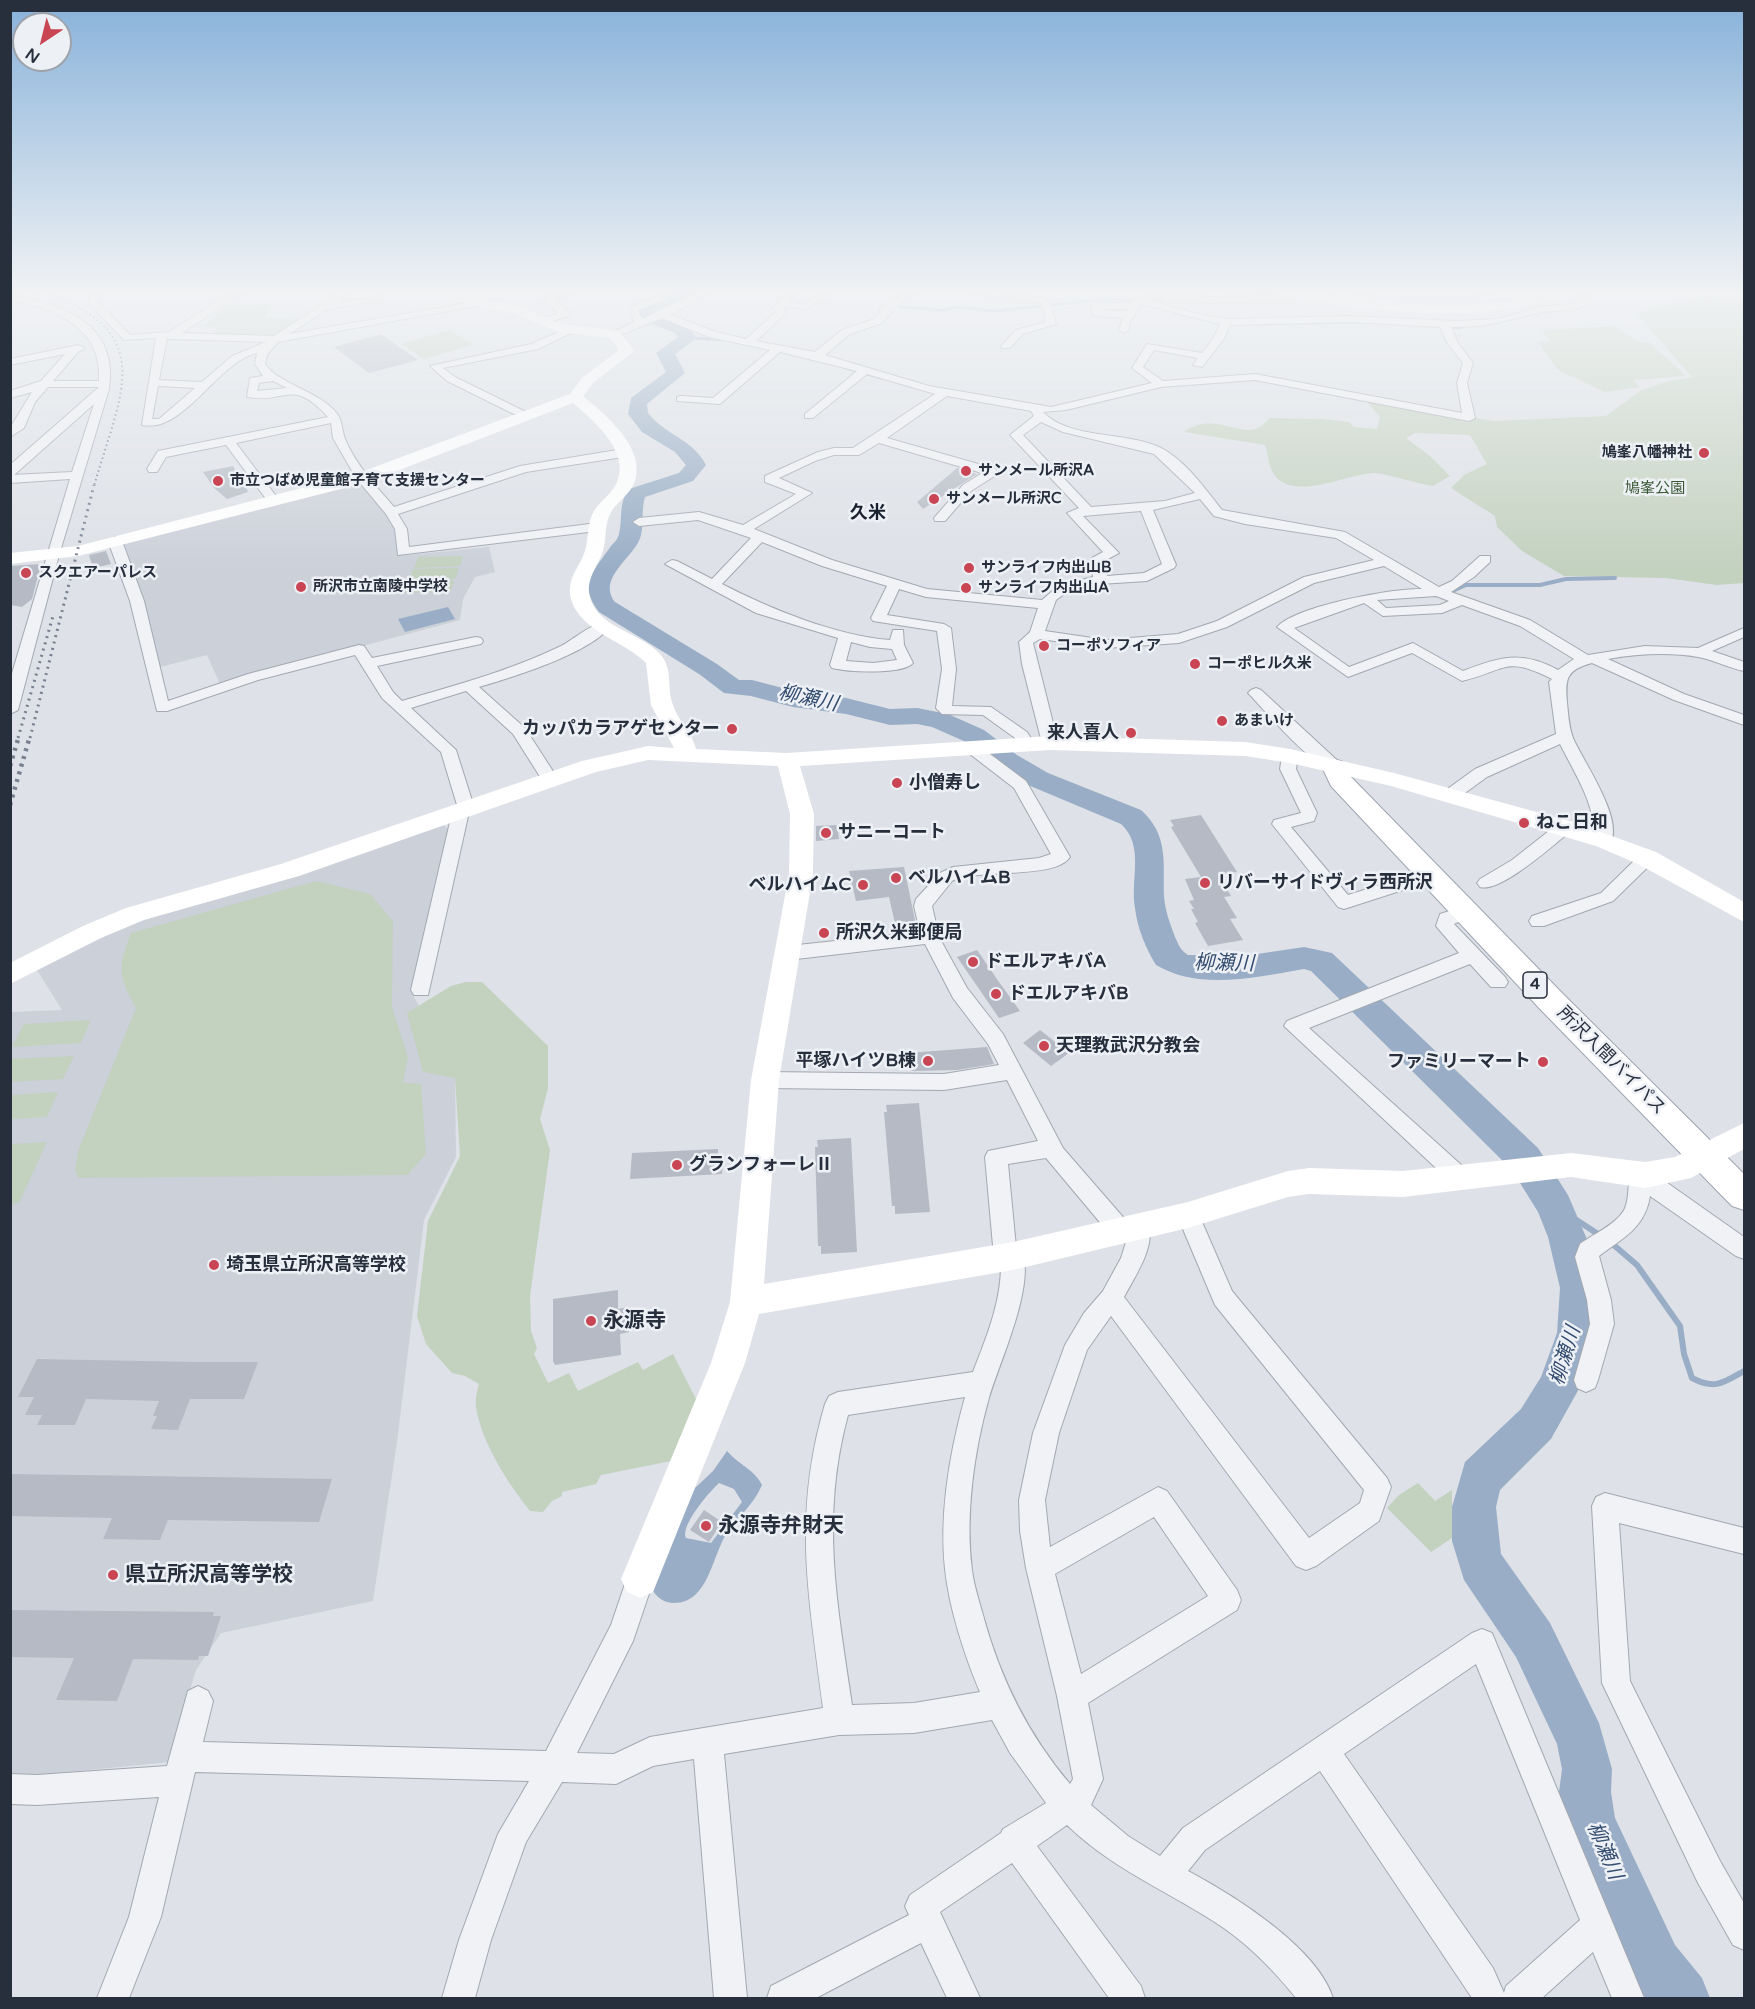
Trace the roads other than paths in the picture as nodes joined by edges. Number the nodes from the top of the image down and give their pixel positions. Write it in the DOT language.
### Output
graph roads {
  1 [pos="45,383"];
  2 [pos="105,383"];
  3 [pos="154,383"];
  4 [pos="208,383"];
  5 [pos="253,383"];
  6 [pos="284,383"];
  7 [pos="459,383"];
  8 [pos="586,383"];
  9 [pos="738,383"];
  10 [pos="850,383"];
  11 [pos="909,383"];
  12 [pos="1171,383"];
  13 [pos="1288,383"];
  14 [pos="1462,383"];
  15 [pos="1161,384"];
  16 [pos="43,385"];
  17 [pos="206,385"];
  18 [pos="105,386"];
  19 [pos="300,390"];
  20 [pos="945,392"];
  21 [pos="10,395"];
  22 [pos="575,397"];
  23 [pos="681,399"];
  24 [pos="1037,413"];
  25 [pos="526,416"];
  26 [pos="809,416"];
  27 [pos="336,419"];
  28 [pos="10,434"];
  29 [pos="878,439"];
  30 [pos="230,442"];
  31 [pos="10,444"];
  32 [pos="40,446"];
  33 [pos="623,453"];
  34 [pos="153,469"];
  35 [pos="10,472"];
  36 [pos="77,475"];
  37 [pos="362,478"];
  38 [pos="10,479"];
  39 [pos="1203,495"];
  40 [pos="273,500"];
  41 [pos="1146,507"];
  42 [pos="1088,511"];
  43 [pos="391,512"];
  44 [pos="940,518"];
  45 [pos="639,522"];
  46 [pos="597,528"];
  47 [pos="744,530"];
  48 [pos="760,536"];
  49 [pos="115,541"];
  50 [pos="52,555"];
  51 [pos="10,559"];
  52 [pos="1485,559"];
  53 [pos="1383,562"];
  54 [pos="672,564"];
  55 [pos="1100,580"];
  56 [pos="895,584"];
  57 [pos="713,586"];
  58 [pos="1440,593"];
  59 [pos="1367,599"];
  60 [pos="1460,601"];
  61 [pos="1044,604"];
  62 [pos="899,622"];
  63 [pos="603,627"];
  64 [pos="1744,632"];
  65 [pos="1037,634"];
  66 [pos="846,635"];
  67 [pos="476,641"];
  68 [pos="897,645"];
  69 [pos="28,650"];
  70 [pos="10,655"];
  71 [pos="1709,656"];
  72 [pos="1590,659"];
  73 [pos="1744,659"];
  74 [pos="367,664"];
  75 [pos="1744,667"];
  76 [pos="1558,676"];
  77 [pos="469,686"];
  78 [pos="1256,693"];
  79 [pos="401,706"];
  80 [pos="10,710"];
  81 [pos="1744,720"];
  82 [pos="1565,736"];
  83 [pos="1050,743"];
  84 [pos="1019,745"];
  85 [pos="975,748"];
  86 [pos="686,753"];
  87 [pos="1290,756"];
  88 [pos="787,760"];
  89 [pos="1334,767"];
  90 [pos="550,779"];
  91 [pos="1452,794"];
  92 [pos="464,808"];
  93 [pos="1565,826"];
  94 [pos="1604,840"];
  95 [pos="1647,858"];
  96 [pos="1431,875"];
  97 [pos="1486,883"];
  98 [pos="1465,912"];
  99 [pos="1744,913"];
  100 [pos="1538,921"];
  101 [pos="930,937"];
  102 [pos="788,953"];
  103 [pos="1473,955"];
  104 [pos="10,975"];
  105 [pos="1498,982"];
  106 [pos="421,990"];
  107 [pos="1010,1071"];
  108 [pos="765,1080"];
  109 [pos="1724,1147"];
  110 [pos="1052,1148"];
  111 [pos="1744,1172"];
  112 [pos="1642,1175"];
  113 [pos="1460,1177"];
  114 [pos="1744,1196"];
  115 [pos="1188,1215"];
  116 [pos="1130,1229"];
  117 [pos="1744,1249"];
  118 [pos="1010,1256"];
  119 [pos="1111,1298"];
  120 [pos="746,1302"];
  121 [pos="1586,1380"];
  122 [pos="981,1383"];
  123 [pos="1744,1541"];
  124 [pos="1040,1568"];
  125 [pos="640,1579"];
  126 [pos="1072,1696"];
  127 [pos="198,1701"];
  128 [pos="998,1704"];
  129 [pos="839,1720"];
  130 [pos="708,1743"];
  131 [pos="1324,1751"];
  132 [pos="181,1768"];
  133 [pos="553,1769"];
  134 [pos="10,1789"];
  135 [pos="1070,1805"];
  136 [pos="1014,1840"];
  137 [pos="1163,1876"];
  138 [pos="928,1922"];
  139 [pos="1596,1927"];
  140 [pos="1744,1934"];
  141 [pos="113,1998"];
  142 [pos="459,1998"];
  143 [pos="731,1998"];
  144 [pos="783,1998"];
  145 [pos="964,1998"];
  146 [pos="1129,1998"];
  147 [pos="1317,1998"];
  148 [pos="1489,1998"];
  149 [pos="1518,1998"];
  150 [pos="1628,1998"];
  1 -- 16 [label="street"];
  2 -- 18 [label="street"];
  3 -- 17 [label="street"];
  3 -- 17 [label="street"];
  4 -- 17 [label="street"];
  5 -- 19 [label="street"];
  6 -- 19 [label="street"];
  7 -- 25 [label="street"];
  8 -- 22 [label="street"];
  9 -- 23 [label="street"];
  10 -- 26 [label="street"];
  11 -- 20 [label="street"];
  12 -- 15 [label="street"];
  13 -- 14 [label="street"];
  15 -- 24 [label="street"];
  16 -- 18 [label="street"];
  16 -- 21 [label="street"];
  16 -- 28 [label="street"];
  18 -- 32 [label="street"];
  18 -- 36 [label="street"];
  19 -- 27 [label="street"];
  20 -- 24 [label="street"];
  20 -- 29 [label="street"];
  22 -- 25 [label="street"];
  22 -- 33 [label="street"];
  24 -- 39 [label="street"];
  24 -- 42 [label="street"];
  25 -- 37 [label="street"];
  27 -- 30 [label="street"];
  27 -- 37 [label="street"];
  29 -- 44 [label="street"];
  29 -- 47 [label="street"];
  30 -- 34 [label="street"];
  30 -- 40 [label="street"];
  31 -- 32 [label="street"];
  32 -- 35 [label="street"];
  33 -- 43 [label="street"];
  33 -- 46 [label="street"];
  36 -- 38 [label="street"];
  36 -- 50 [label="street"];
  37 -- 40 [label="street"];
  37 -- 43 [label="street"];
  39 -- 41 [label="street"];
  39 -- 53 [label="street"];
  40 -- 49 [label="street"];
  41 -- 42 [label="street"];
  41 -- 55 [label="street"];
  42 -- 55 [label="street"];
  43 -- 46 [label="street"];
  45 -- 47 [label="street"];
  46 -- 63 [label="street"];
  47 -- 48 [label="street"];
  48 -- 56 [label="street"];
  48 -- 57 [label="street"];
  49 -- 50 [label="street"];
  49 -- 74 [label="street"];
  50 -- 51 [label="street"];
  50 -- 69 [label="street"];
  52 -- 58 [label="street"];
  53 -- 58 [label="street"];
  53 -- 65 [label="street"];
  54 -- 57 [label="street"];
  55 -- 61 [label="street"];
  56 -- 61 [label="street"];
  56 -- 62 [label="street"];
  57 -- 66 [label="street"];
  58 -- 59 [label="street"];
  58 -- 60 [label="street"];
  59 -- 60 [label="street"];
  59 -- 76 [label="street"];
  60 -- 72 [label="street"];
  61 -- 65 [label="street"];
  62 -- 68 [label="street"];
  62 -- 84 [label="street"];
  63 -- 77 [label="street"];
  63 -- 86 [label="street"];
  64 -- 71 [label="street"];
  65 -- 83 [label="street"];
  66 -- 68 [label="street"];
  66 -- 68 [label="street"];
  67 -- 74 [label="street"];
  69 -- 70 [label="street"];
  69 -- 80 [label="street"];
  71 -- 72 [label="street"];
  71 -- 73 [label="street"];
  71 -- 75 [label="street"];
  72 -- 76 [label="street"];
  72 -- 81 [label="street"];
  74 -- 79 [label="street"];
  76 -- 82 [label="street"];
  77 -- 79 [label="street"];
  77 -- 90 [label="street"];
  78 -- 89 [label="street"];
  79 -- 92 [label="street"];
  82 -- 91 [label="street"];
  82 -- 94 [label="street"];
  83 -- 84 [label="street"];
  83 -- 87 [label="street"];
  84 -- 85 [label="street"];
  85 -- 88 [label="street"];
  85 -- 101 [label="street"];
  86 -- 88 [label="street"];
  86 -- 90 [label="street"];
  87 -- 89 [label="street"];
  87 -- 96 [label="street"];
  88 -- 102 [label="street"];
  89 -- 91 [label="street"];
  89 -- 96 [label="main road, 所沢入間バイパス / 4"];
  89 -- 109 [label="main road, 所沢入間バイパス / 4"];
  90 -- 92 [label="street"];
  91 -- 93 [label="street"];
  92 -- 104 [label="street"];
  92 -- 106 [label="street"];
  93 -- 94 [label="street"];
  93 -- 97 [label="street"];
  94 -- 95 [label="street"];
  95 -- 99 [label="street"];
  95 -- 100 [label="street"];
  96 -- 98 [label="main road, 所沢入間バイパス / 4"];
  98 -- 103 [label="street"];
  98 -- 109 [label="main road, 所沢入間バイパス / 4"];
  101 -- 102 [label="street"];
  101 -- 107 [label="street"];
  102 -- 108 [label="street"];
  103 -- 105 [label="street"];
  103 -- 113 [label="street"];
  107 -- 108 [label="street"];
  107 -- 110 [label="street"];
  108 -- 120 [label="street"];
  109 -- 111 [label="main road, 所沢入間バイパス / 4"];
  109 -- 112 [label="street"];
  109 -- 114 [label="main road, 所沢入間バイパス / 4"];
  110 -- 116 [label="street"];
  110 -- 118 [label="street"];
  112 -- 113 [label="street"];
  112 -- 117 [label="street"];
  112 -- 121 [label="street"];
  113 -- 115 [label="street"];
  115 -- 116 [label="street"];
  115 -- 119 [label="street"];
  116 -- 118 [label="street"];
  116 -- 119 [label="street"];
  118 -- 120 [label="street"];
  118 -- 122 [label="street"];
  119 -- 124 [label="street"];
  120 -- 125 [label="street"];
  122 -- 128 [label="street"];
  122 -- 129 [label="street"];
  123 -- 140 [label="street"];
  124 -- 126 [label="street"];
  124 -- 126 [label="street"];
  125 -- 133 [label="street"];
  126 -- 135 [label="street"];
  127 -- 132 [label="street"];
  128 -- 129 [label="street"];
  128 -- 135 [label="street"];
  129 -- 130 [label="street"];
  130 -- 133 [label="street"];
  130 -- 143 [label="street"];
  131 -- 137 [label="street"];
  131 -- 139 [label="street"];
  131 -- 148 [label="street"];
  132 -- 133 [label="street"];
  132 -- 134 [label="street"];
  132 -- 141 [label="street"];
  133 -- 142 [label="street"];
  135 -- 136 [label="street"];
  135 -- 137 [label="street"];
  136 -- 138 [label="street"];
  136 -- 146 [label="street"];
  137 -- 147 [label="street"];
  138 -- 144 [label="street"];
  138 -- 145 [label="street"];
  139 -- 149 [label="street"];
  139 -- 150 [label="street"];
}
